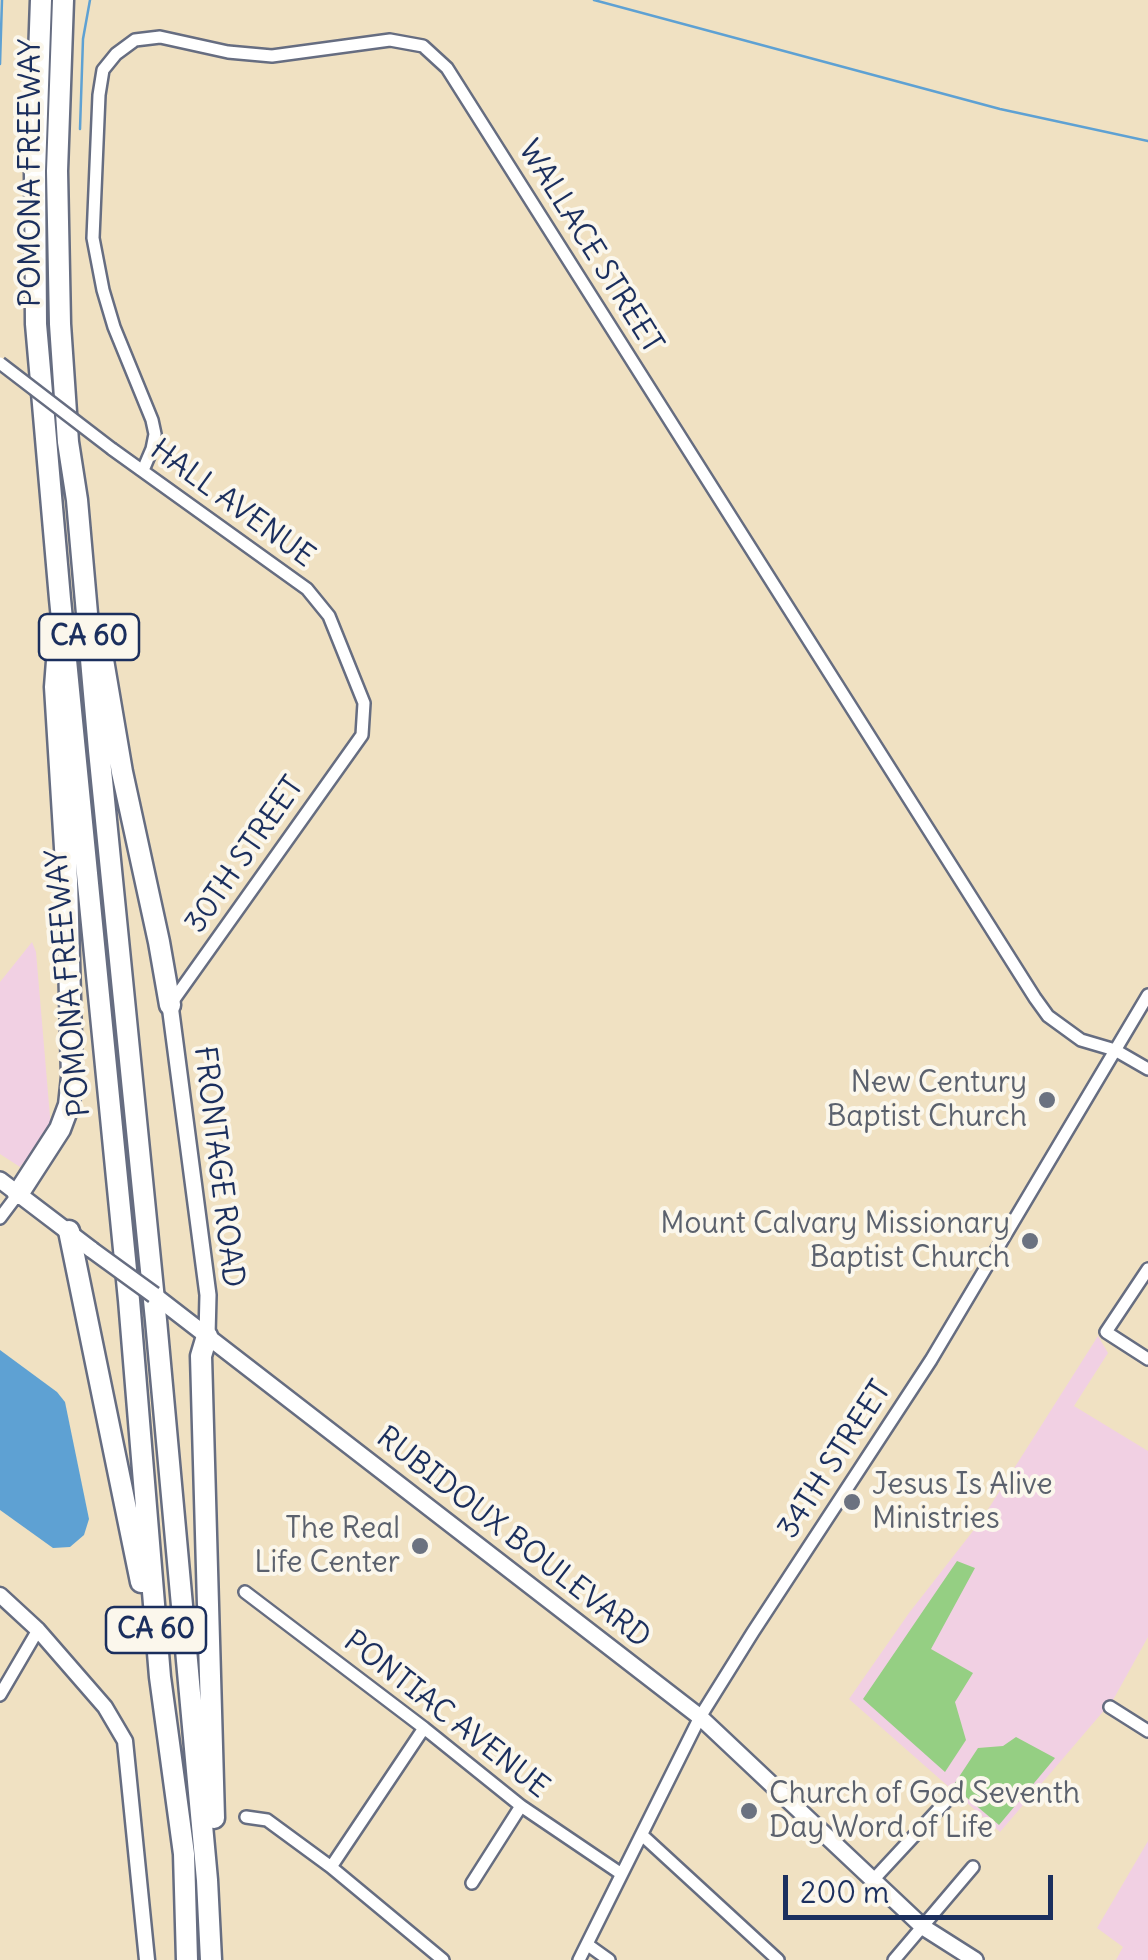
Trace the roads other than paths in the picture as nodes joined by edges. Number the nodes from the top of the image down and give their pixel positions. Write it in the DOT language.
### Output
graph roads {
  1 [pos="41,0"];
  2 [pos="64,0"];
  3 [pos="0,363"];
  4 [pos="143,470"];
  5 [pos="76,500"];
  6 [pos="60,599"];
  7 [pos="362,735"];
  8 [pos="1148,995"];
  9 [pos="170,1005"];
  10 [pos="1115,1050"];
  11 [pos="1148,1069"];
  12 [pos="0,1180"];
  13 [pos="18,1194"];
  14 [pos="0,1218"];
  15 [pos="69,1232"];
  16 [pos="1148,1268"];
  17 [pos="207,1336"];
  18 [pos="1148,1359"];
  19 [pos="245,1592"];
  20 [pos="0,1595"];
  21 [pos="38,1630"];
  22 [pos="0,1695"];
  23 [pos="1110,1708"];
  24 [pos="700,1717"];
  25 [pos="164,1724"];
  26 [pos="424,1728"];
  27 [pos="1148,1730"];
  28 [pos="951,1796"];
  29 [pos="521,1806"];
  30 [pos="246,1818"];
  31 [pos="642,1835"];
  32 [pos="973,1866"];
  33 [pos="331,1867"];
  34 [pos="620,1874"];
  35 [pos="207,1880"];
  36 [pos="874,1880"];
  37 [pos="472,1883"];
  38 [pos="923,1927"];
  39 [pos="588,1946"];
  40 [pos="147,1960"];
  41 [pos="187,1960"];
  42 [pos="211,1960"];
  43 [pos="443,1960"];
  44 [pos="579,1960"];
  45 [pos="609,1960"];
  46 [pos="778,1960"];
  47 [pos="894,1960"];
  48 [pos="975,1960"];
  1 -- 6 [label="highway, POMONA FREEWAY / CA 60"];
  2 -- 5 [label="highway, POMONA FREEWAY / CA 60"];
  3 -- 4 [label="street, HALL AVENUE, bridge"];
  4 -- 7 [label="street, HALL AVENUE"];
  4 -- 10 [label="street, WALLACE STREET"];
  5 -- 9 [label="highway"];
  5 -- 35 [label="highway, POMONA FREEWAY / CA 60"];
  6 -- 13 [label="highway"];
  6 -- 25 [label="highway, POMONA FREEWAY / CA 60"];
  7 -- 9 [label="street, 30TH STREET"];
  8 -- 10 [label="street, 34TH STREET"];
  9 -- 17 [label="main road, FRONTAGE ROAD"];
  10 -- 11 [label="street, WALLACE STREET"];
  10 -- 24 [label="street, 34TH STREET"];
  12 -- 13 [label="main road, RUBIDOUX BOULEVARD"];
  13 -- 14 [label="street"];
  13 -- 15 [label="main road, RUBIDOUX BOULEVARD"];
  15 -- 17 [label="main road, RUBIDOUX BOULEVARD, bridge"];
  15 -- 25 [label="highway"];
  16 -- 18 [label="street"];
  17 -- 24 [label="main road, RUBIDOUX BOULEVARD"];
  17 -- 35 [label="highway"];
  19 -- 26 [label="street, PONTIAC AVENUE"];
  20 -- 21 [label="street"];
  21 -- 22 [label="street"];
  21 -- 40 [label="street"];
  23 -- 27 [label="street"];
  24 -- 31 [label="street, 34TH STREET"];
  24 -- 36 [label="main road, RUBIDOUX BOULEVARD"];
  25 -- 41 [label="highway, POMONA FREEWAY / CA 60"];
  26 -- 29 [label="street, PONTIAC AVENUE"];
  26 -- 33 [label="street"];
  28 -- 36 [label="street"];
  29 -- 34 [label="street, PONTIAC AVENUE"];
  29 -- 37 [label="street"];
  30 -- 33 [label="street"];
  31 -- 34 [label="street, 34TH STREET"];
  31 -- 46 [label="street"];
  32 -- 38 [label="street"];
  33 -- 43 [label="street"];
  34 -- 39 [label="street, 34TH STREET"];
  35 -- 42 [label="highway, POMONA FREEWAY / CA 60"];
  36 -- 38 [label="main road, RUBIDOUX BOULEVARD"];
  38 -- 47 [label="street"];
  38 -- 48 [label="main road, RUBIDOUX BOULEVARD"];
  39 -- 44 [label="street, 34TH STREET"];
  39 -- 45 [label="street"];
}
